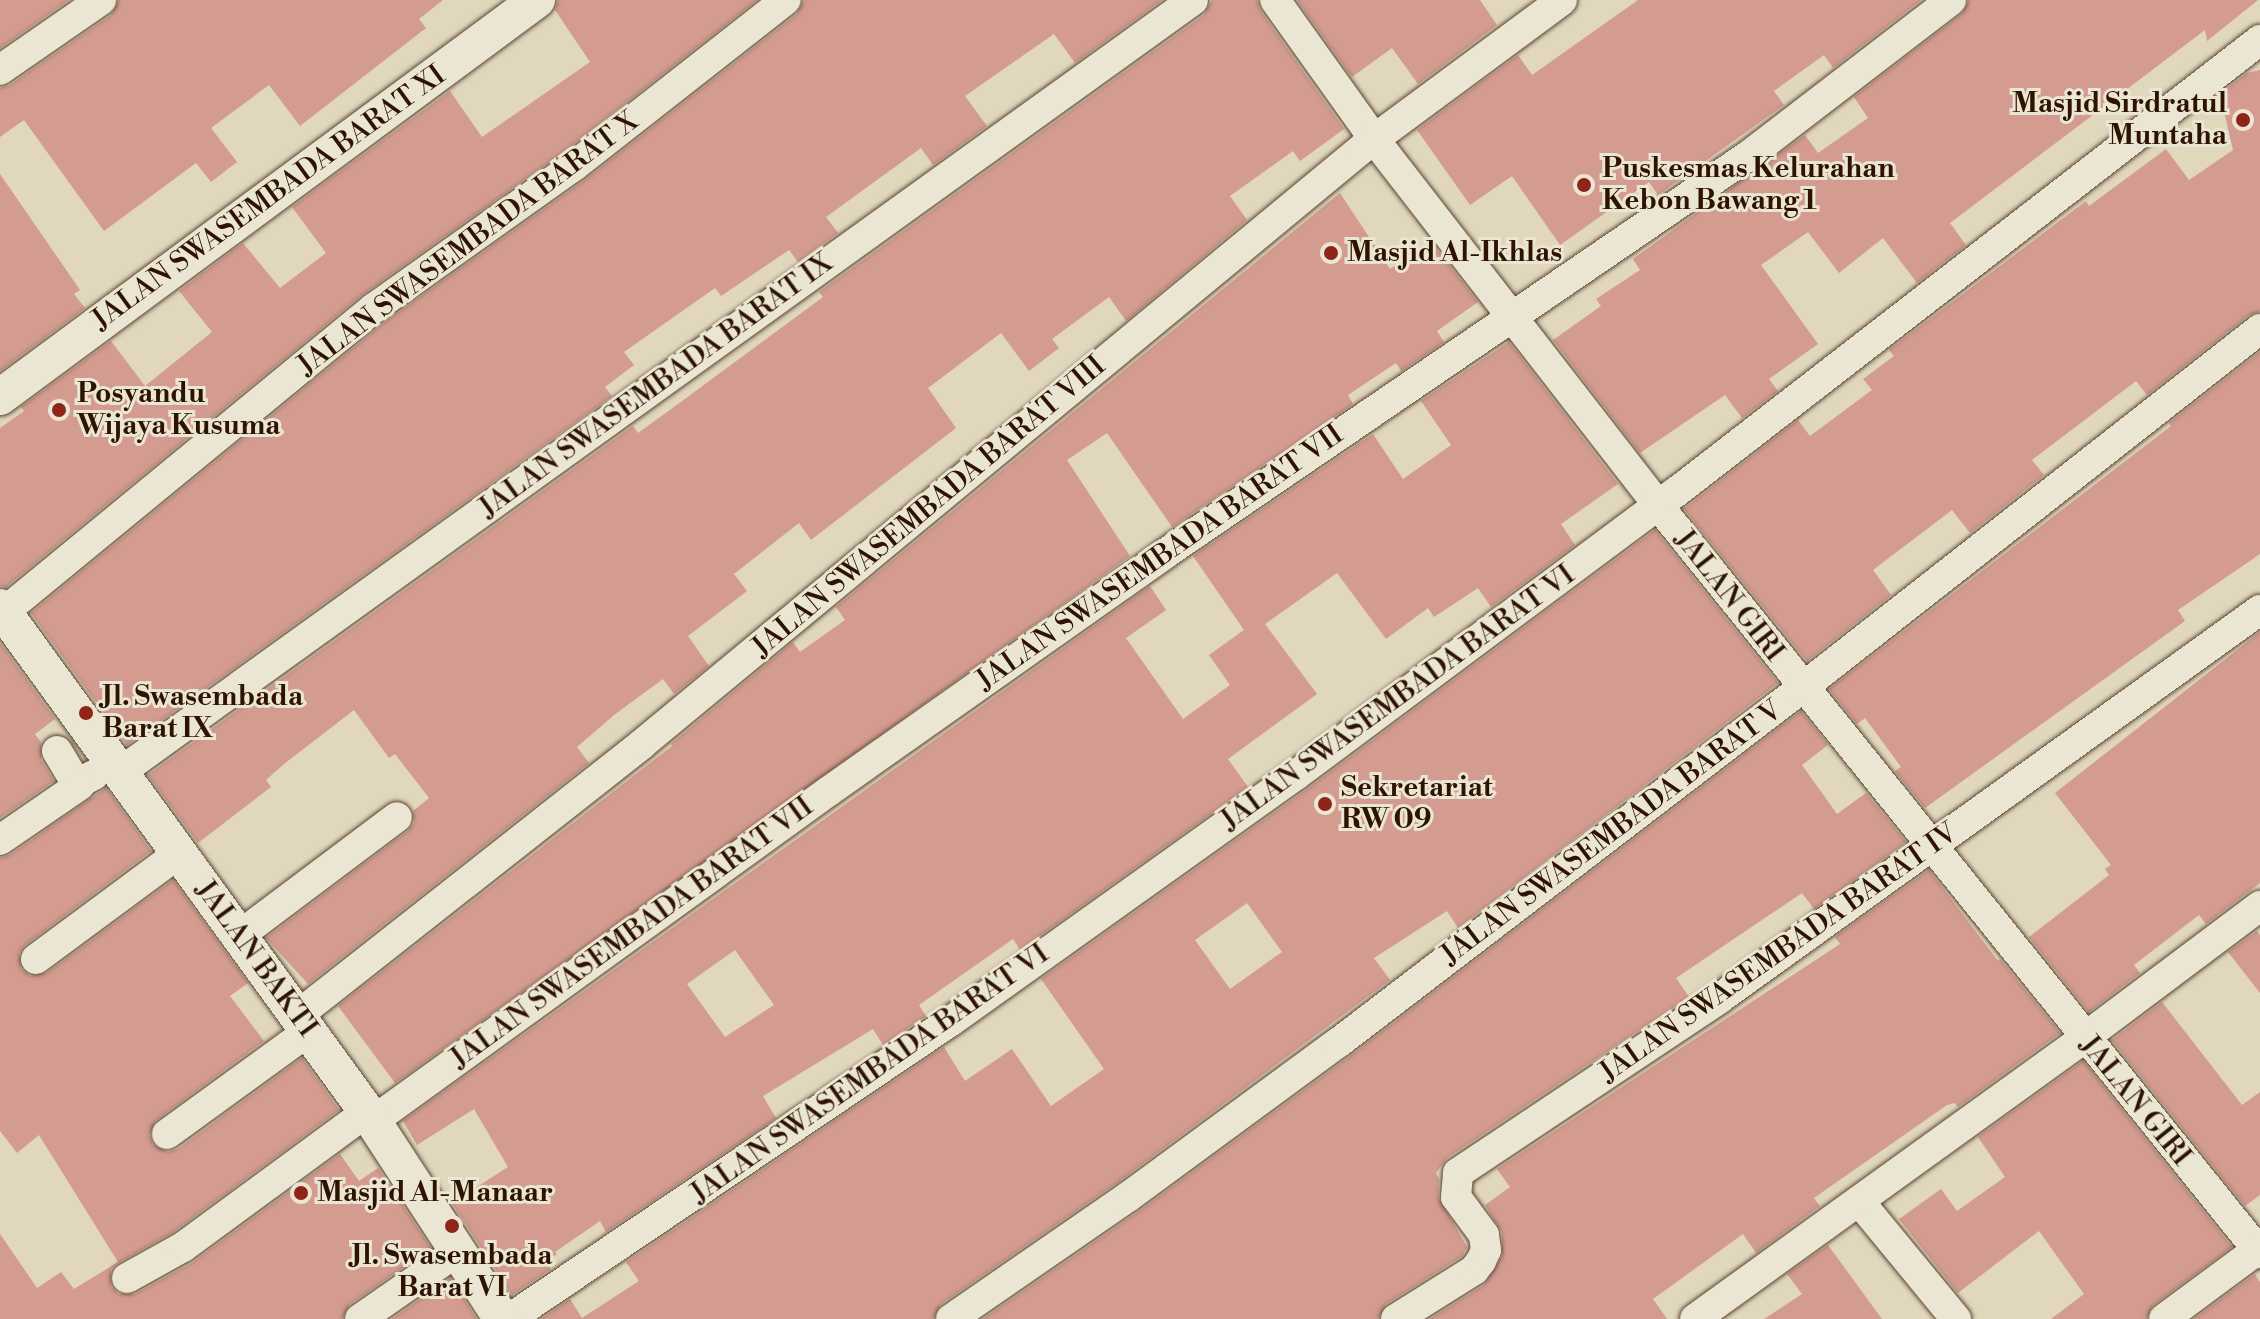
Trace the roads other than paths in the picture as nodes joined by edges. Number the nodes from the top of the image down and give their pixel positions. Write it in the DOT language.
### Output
graph roads {
  1 [pos="101,0"];
  2 [pos="537,0"];
  3 [pos="786,0"];
  4 [pos="1193,0"];
  5 [pos="1275,0"];
  6 [pos="1562,0"];
  7 [pos="1951,0"];
  8 [pos="2260,40"];
  9 [pos="0,70"];
  10 [pos="1374,139"];
  11 [pos="1512,317"];
  12 [pos="2260,329"];
  13 [pos="0,397"];
  14 [pos="1657,504"];
  15 [pos="2,609"];
  16 [pos="2260,610"];
  17 [pos="1802,688"];
  18 [pos="57,751"];
  19 [pos="116,767"];
  20 [pos="80,785"];
  21 [pos="397,817"];
  22 [pos="0,840"];
  23 [pos="1932,848"];
  24 [pos="179,853"];
  25 [pos="2260,906"];
  26 [pos="240,935"];
  27 [pos="36,959"];
  28 [pos="304,1023"];
  29 [pos="2084,1038"];
  30 [pos="370,1116"];
  31 [pos="167,1134"];
  32 [pos="1859,1201"];
  33 [pos="458,1251"];
  34 [pos="2259,1251"];
  35 [pos="127,1278"];
  36 [pos="360,1319"];
  37 [pos="502,1319"];
  38 [pos="509,1319"];
  39 [pos="951,1319"];
  40 [pos="1396,1319"];
  41 [pos="1695,1319"];
  42 [pos="1956,1319"];
  43 [pos="2164,1319"];
  1 -- 9 [label="street"];
  2 -- 13 [label="street, JALAN SWASEMBADA BARAT XI"];
  3 -- 15 [label="street, JALAN SWASEMBADA BARAT X"];
  4 -- 19 [label="street, JALAN SWASEMBADA BARAT IX"];
  5 -- 10 [label="street, JALAN GIRI"];
  6 -- 10 [label="street, JALAN SWASEMBADA BARAT VIII"];
  7 -- 11 [label="street, JALAN SWASEMBADA BARAT VII"];
  8 -- 14 [label="street, JALAN SWASEMBADA BARAT VI"];
  10 -- 11 [label="street, JALAN GIRI"];
  10 -- 28 [label="street, JALAN SWASEMBADA BARAT VIII"];
  11 -- 14 [label="street, JALAN GIRI"];
  11 -- 30 [label="street, JALAN SWASEMBADA BARAT VII"];
  12 -- 17 [label="street, JALAN SWASEMBADA BARAT V"];
  14 -- 17 [label="street, JALAN GIRI"];
  14 -- 38 [label="street, JALAN SWASEMBADA BARAT VI"];
  15 -- 19 [label="street, JALAN BAKTI"];
  16 -- 23 [label="street, JALAN SWASEMBADA BARAT IV"];
  17 -- 23 [label="street, JALAN GIRI"];
  17 -- 39 [label="street, JALAN SWASEMBADA BARAT V"];
  18 -- 20 [label="street"];
  19 -- 20 [label="street, JALAN SWASEMBADA BARAT IX"];
  19 -- 24 [label="street, JALAN BAKTI"];
  20 -- 22 [label="street, JALAN SWASEMBADA BARAT IX"];
  21 -- 26 [label="street"];
  23 -- 29 [label="street, JALAN GIRI"];
  23 -- 40 [label="street, JALAN SWASEMBADA BARAT IV"];
  24 -- 26 [label="street, JALAN BAKTI"];
  24 -- 27 [label="street"];
  25 -- 29 [label="street"];
  26 -- 28 [label="street, JALAN BAKTI"];
  28 -- 30 [label="street, JALAN BAKTI"];
  28 -- 31 [label="street, JALAN SWASEMBADA BARAT VIII"];
  29 -- 32 [label="street"];
  29 -- 34 [label="street, JALAN GIRI"];
  30 -- 33 [label="street, JALAN BAKTI"];
  30 -- 35 [label="street, JALAN SWASEMBADA BARAT VII"];
  32 -- 41 [label="street"];
  32 -- 42 [label="street"];
  33 -- 36 [label="street"];
  33 -- 37 [label="street, JALAN BAKTI"];
  34 -- 43 [label="street"];
}
